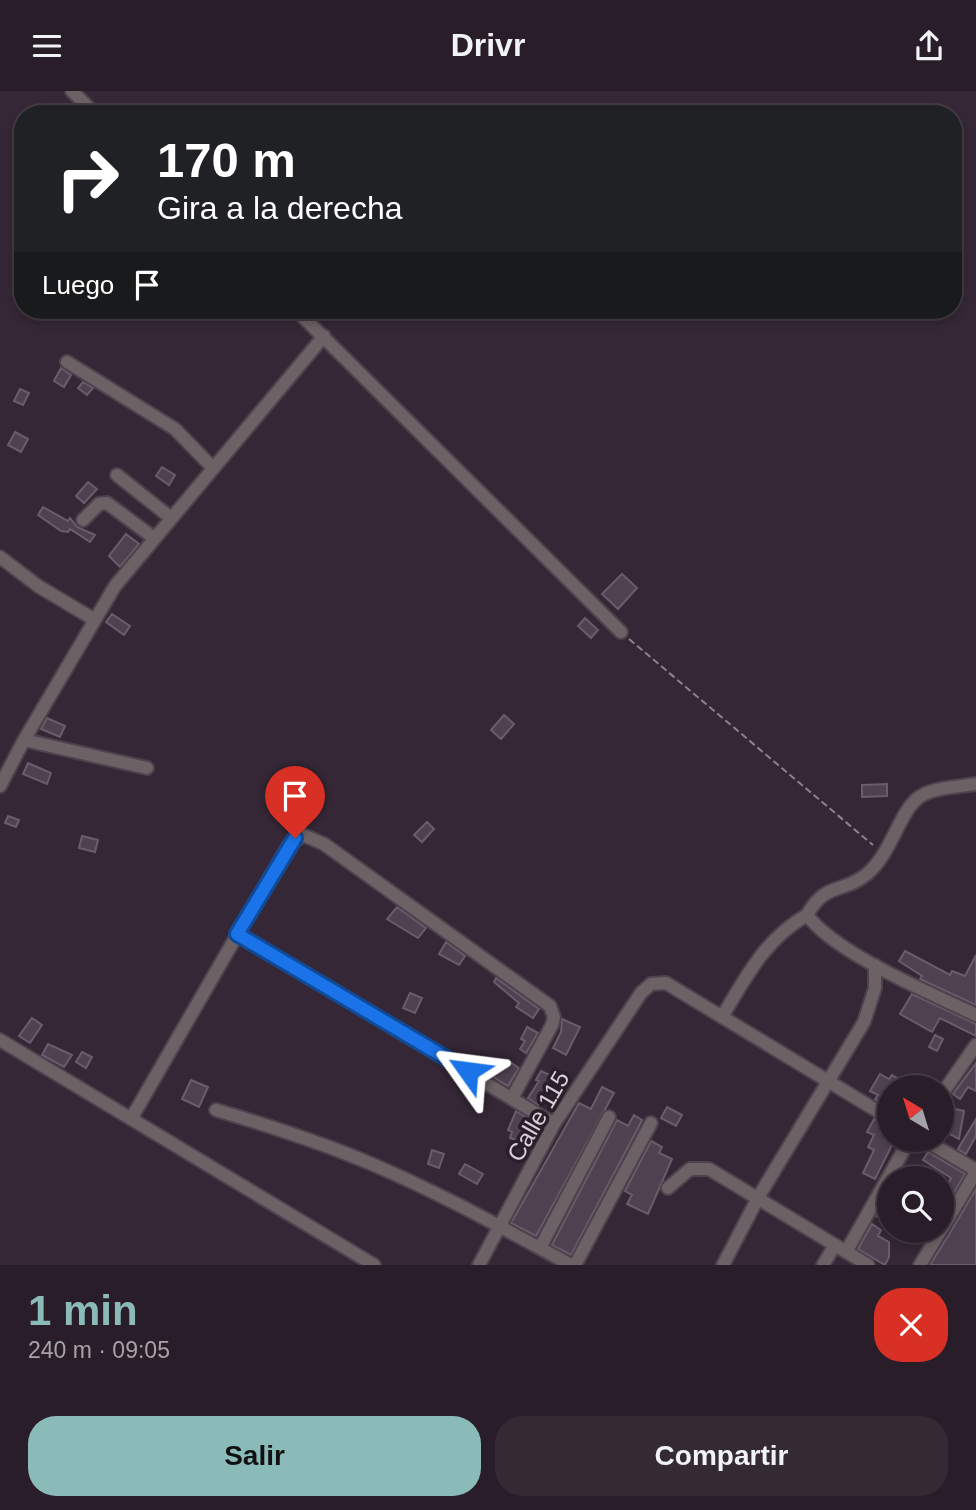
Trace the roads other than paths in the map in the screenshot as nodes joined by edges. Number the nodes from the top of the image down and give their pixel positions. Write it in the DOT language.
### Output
graph roads {
  1 [pos="72,91"];
  2 [pos="86,105"];
  3 [pos="306,319"];
  4 [pos="324,336"];
  5 [pos="67,362"];
  6 [pos="212,467"];
  7 [pos="117,475"];
  8 [pos="171,518"];
  9 [pos="83,520"];
  10 [pos="154,538"];
  11 [pos="0,557"];
  12 [pos="95,620"];
  13 [pos="621,632"];
  14 [pos="24,740"];
  15 [pos="147,768"];
  16 [pos="976,784"];
  17 [pos="0,786"];
  18 [pos="807,915"];
  19 [pos="237,934"];
  20 [pos="875,965"];
  21 [pos="976,1015"];
  22 [pos="722,1017"];
  23 [pos="0,1040"];
  24 [pos="976,1045"];
  25 [pos="954,1077"];
  26 [pos="828,1080"];
  27 [pos="512,1098"];
  28 [pos="216,1110"];
  29 [pos="877,1111"];
  30 [pos="610,1117"];
  31 [pos="131,1119"];
  32 [pos="650,1123"];
  33 [pos="554,1124"];
  34 [pos="902,1152"];
  35 [pos="945,1152"];
  36 [pos="976,1171"];
  37 [pos="668,1188"];
  38 [pos="759,1196"];
  39 [pos="954,1208"];
  40 [pos="500,1226"];
  41 [pos="933,1243"];
  42 [pos="540,1248"];
  43 [pos="841,1248"];
  44 [pos="374,1265"];
  45 [pos="478,1265"];
  46 [pos="573,1265"];
  47 [pos="723,1265"];
  48 [pos="822,1265"];
  49 [pos="868,1265"];
  50 [pos="920,1265"];
  1 -- 2 [label="street"];
  3 -- 4 [label="street"];
  4 -- 6 [label="street"];
  4 -- 13 [label="street"];
  5 -- 6 [label="street"];
  6 -- 8 [label="street"];
  7 -- 8 [label="street"];
  8 -- 10 [label="street"];
  9 -- 10 [label="street"];
  10 -- 12 [label="street"];
  11 -- 12 [label="street"];
  12 -- 14 [label="street"];
  14 -- 15 [label="street"];
  14 -- 17 [label="street"];
  16 -- 18 [label="street"];
  18 -- 20 [label="street"];
  18 -- 22 [label="street"];
  19 -- 27 [label="street"];
  19 -- 27 [label="street"];
  19 -- 31 [label="street"];
  20 -- 21 [label="street"];
  20 -- 26 [label="street"];
  22 -- 26 [label="street"];
  22 -- 33 [label="street, Calle 115"];
  23 -- 31 [label="street"];
  24 -- 25 [label="street"];
  26 -- 29 [label="street"];
  26 -- 38 [label="street"];
  27 -- 33 [label="street"];
  28 -- 40 [label="street"];
  30 -- 42 [label="street"];
  31 -- 44 [label="street"];
  32 -- 46 [label="street"];
  33 -- 40 [label="street, Calle 115"];
  34 -- 43 [label="street"];
  35 -- 36 [label="street"];
  36 -- 39 [label="street"];
  37 -- 38 [label="street"];
  38 -- 43 [label="street"];
  38 -- 47 [label="street"];
  40 -- 42 [label="street"];
  40 -- 45 [label="street, Calle 115"];
  41 -- 50 [label="street"];
  42 -- 46 [label="street"];
  43 -- 48 [label="street"];
  43 -- 49 [label="street"];
}
